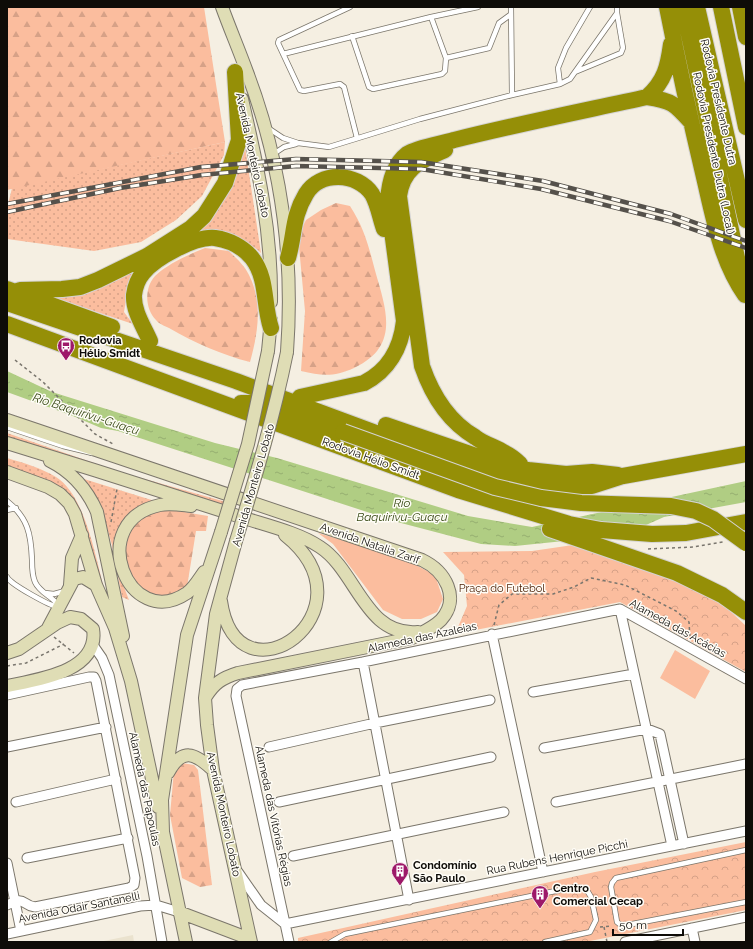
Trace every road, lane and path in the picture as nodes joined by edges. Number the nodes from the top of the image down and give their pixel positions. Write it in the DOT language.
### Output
graph roads {
  1 [pos="222,7"];
  2 [pos="350,7"];
  3 [pos="478,7"];
  4 [pos="511,7"];
  5 [pos="590,7"];
  6 [pos="617,7"];
  7 [pos="667,7"];
  8 [pos="683,7"];
  9 [pos="697,7"];
  10 [pos="721,7"];
  11 [pos="740,7"];
  12 [pos="617,13"];
  13 [pos="510,15"];
  14 [pos="431,17"];
  15 [pos="230,31"];
  16 [pos="673,35"];
  17 [pos="352,36"];
  18 [pos="746,37"];
  19 [pos="283,54"];
  20 [pos="446,58"];
  21 [pos="236,72"];
  22 [pos="575,72"];
  23 [pos="560,84"];
  24 [pos="512,95"];
  25 [pos="647,97"];
  26 [pos="691,122"];
  27 [pos="264,125"];
  28 [pos="746,127"];
  29 [pos="467,137"];
  30 [pos="358,138"];
  31 [pos="298,143"];
  32 [pos="272,155"];
  33 [pos="746,220"];
  34 [pos="288,258"];
  35 [pos="399,282"];
  36 [pos="8,294"];
  37 [pos="746,297"];
  38 [pos="7,324"];
  39 [pos="271,328"];
  40 [pos="150,341"];
  41 [pos="15,360"];
  42 [pos="236,381"];
  43 [pos="300,397"];
  44 [pos="225,404"];
  45 [pos="7,420"];
  46 [pos="325,426"];
  47 [pos="7,427"];
  48 [pos="7,442"];
  49 [pos="114,444"];
  50 [pos="29,450"];
  51 [pos="106,454"];
  52 [pos="746,454"];
  53 [pos="528,470"];
  54 [pos="7,472"];
  55 [pos="623,476"];
  56 [pos="453,489"];
  57 [pos="7,501"];
  58 [pos="208,506"];
  59 [pos="16,508"];
  60 [pos="7,510"];
  61 [pos="746,522"];
  62 [pos="279,530"];
  63 [pos="82,535"];
  64 [pos="746,543"];
  65 [pos="212,562"];
  66 [pos="7,576"];
  67 [pos="96,585"];
  68 [pos="68,587"];
  69 [pos="43,592"];
  70 [pos="220,595"];
  71 [pos="59,607"];
  72 [pos="620,609"];
  73 [pos="746,612"];
  74 [pos="77,617"];
  75 [pos="46,630"];
  76 [pos="426,631"];
  77 [pos="492,634"];
  78 [pos="64,644"];
  79 [pos="93,645"];
  80 [pos="690,647"];
  81 [pos="7,653"];
  82 [pos="81,660"];
  83 [pos="363,662"];
  84 [pos="7,666"];
  85 [pos="634,674"];
  86 [pos="746,679"];
  87 [pos="131,681"];
  88 [pos="7,686"];
  89 [pos="533,692"];
  90 [pos="7,695"];
  91 [pos="236,696"];
  92 [pos="206,698"];
  93 [pos="490,700"];
  94 [pos="375,723"];
  95 [pos="106,727"];
  96 [pos="647,729"];
  97 [pos="7,747"];
  98 [pos="269,747"];
  99 [pos="544,748"];
  100 [pos="491,757"];
  101 [pos="746,764"];
  102 [pos="213,770"];
  103 [pos="670,778"];
  104 [pos="116,779"];
  105 [pos="386,779"];
  106 [pos="164,780"];
  107 [pos="658,780"];
  108 [pos="16,802"];
  109 [pos="279,802"];
  110 [pos="556,802"];
  111 [pos="504,812"];
  112 [pos="746,831"];
  113 [pos="163,832"];
  114 [pos="396,834"];
  115 [pos="128,838"];
  116 [pos="684,844"];
  117 [pos="672,846"];
  118 [pos="746,850"];
  119 [pos="293,856"];
  120 [pos="27,858"];
  121 [pos="7,863"];
  122 [pos="234,865"];
  123 [pos="543,872"];
  124 [pos="409,900"];
  125 [pos="746,902"];
  126 [pos="11,903"];
  127 [pos="156,905"];
  128 [pos="179,912"];
  129 [pos="746,917"];
  130 [pos="284,924"];
  131 [pos="619,924"];
  132 [pos="594,926"];
  133 [pos="604,927"];
  134 [pos="692,928"];
  135 [pos="21,930"];
  136 [pos="7,934"];
  137 [pos="250,941"];
  138 [pos="162,942"];
  139 [pos="186,942"];
  140 [pos="289,942"];
  141 [pos="331,942"];
  142 [pos="545,942"];
  143 [pos="607,942"];
  144 [pos="625,942"];
  145 [pos="695,942"];
  1 -- 15 [label="main road, Avenida Monteiro Lobato"];
  2 -- 19 [label="lane"];
  3 -- 14 [label="lane"];
  4 -- 13 [label="lane"];
  5 -- 23 [label="lane"];
  6 -- 12 [label="lane"];
  7 -- 16 [label="highway"];
  8 -- 37 [label="highway, Rodovia Presidente Dutra (Local)"];
  9 -- 33 [label="highway, Rodovia Presidente Dutra"];
  10 -- 28 [label="highway, Rodovia Presidente Dutra"];
  11 -- 18 [label="highway"];
  12 -- 22 [label="lane"];
  12 -- 22 [label="lane"];
  13 -- 20 [label="lane"];
  13 -- 24 [label="lane"];
  14 -- 17 [label="lane"];
  14 -- 20 [label="lane"];
  15 -- 21 [label="main road, Avenida Monteiro Lobato"];
  15 -- 27 [label="main road, Avenida Monteiro Lobato"];
  16 -- 25 [label="highway"];
  16 -- 26 [label="highway"];
  17 -- 19 [label="lane"];
  17 -- 20 [label="lane"];
  19 -- 30 [label="lane"];
  21 -- 36 [label="highway"];
  21 -- 39 [label="main road, Avenida Monteiro Lobato"];
  22 -- 23 [label="lane"];
  23 -- 24 [label="lane"];
  24 -- 30 [label="lane"];
  25 -- 26 [label="highway"];
  25 -- 29 [label="highway"];
  26 -- 37 [label="highway"];
  27 -- 31 [label="lane"];
  27 -- 32 [label="main road, Avenida Monteiro Lobato"];
  29 -- 35 [label="highway"];
  29 -- 53 [label="highway"];
  30 -- 31 [label="lane"];
  31 -- 32 [label="lane"];
  32 -- 34 [label="main road, Avenida Monteiro Lobato"];
  34 -- 35 [label="highway"];
  34 -- 70 [label="main road, Avenida Monteiro Lobato, bridge"];
  35 -- 43 [label="highway"];
  36 -- 40 [label="highway"];
  36 -- 42 [label="highway"];
  38 -- 44 [label="highway, Rodovia Hélio Smidt"];
  39 -- 40 [label="highway"];
  39 -- 65 [label="main road, Avenida Monteiro Lobato, bridge"];
  40 -- 43 [label="highway"];
  41 -- 49 [label="path"];
  42 -- 46 [label="highway"];
  42 -- 55 [label="highway"];
  43 -- 53 [label="highway"];
  44 -- 46 [label="highway"];
  44 -- 56 [label="highway, Rodovia Hélio Smidt"];
  45 -- 51 [label="main road, Avenida Natalia Zarif"];
  46 -- 64 [label="highway, bridge"];
  47 -- 51 [label="lane"];
  48 -- 50 [label="main road, Avenida Natalia Zarif"];
  50 -- 58 [label="main road, Avenida Natalia Zarif"];
  50 -- 87 [label="main road"];
  51 -- 76 [label="main road, Avenida Natalia Zarif"];
  52 -- 55 [label="highway"];
  53 -- 55 [label="highway"];
  54 -- 63 [label="main road"];
  56 -- 61 [label="highway, Rodovia Hélio Smidt"];
  56 -- 73 [label="highway"];
  57 -- 59 [label="lane"];
  58 -- 62 [label="main road, Avenida Natalia Zarif"];
  58 -- 65 [label="main road"];
  59 -- 60 [label="lane"];
  59 -- 69 [label="lane"];
  62 -- 70 [label="main road"];
  62 -- 76 [label="main road, Avenida Natalia Zarif"];
  63 -- 67 [label="main road"];
  63 -- 68 [label="main road"];
  65 -- 106 [label="main road, Avenida Monteiro Lobato"];
  66 -- 71 [label="lane"];
  67 -- 68 [label="main road"];
  67 -- 87 [label="main road"];
  68 -- 69 [label="lane"];
  68 -- 71 [label="main road"];
  69 -- 71 [label="lane"];
  70 -- 92 [label="main road, Avenida Monteiro Lobato"];
  71 -- 74 [label="main road"];
  71 -- 75 [label="main road"];
  72 -- 77 [label="street, Alameda das Azaleias"];
  72 -- 80 [label="street, Alameda das Acácias"];
  72 -- 85 [label="street"];
  74 -- 75 [label="main road"];
  74 -- 79 [label="main road"];
  75 -- 78 [label="path"];
  75 -- 81 [label="main road"];
  76 -- 92 [label="main road"];
  77 -- 80 [label="path"];
  77 -- 83 [label="street, Alameda das Azaleias"];
  77 -- 123 [label="street"];
  78 -- 82 [label="path"];
  78 -- 84 [label="path"];
  79 -- 82 [label="main road"];
  79 -- 127 [label="street, Alameda das Papoulas"];
  80 -- 86 [label="street, Alameda das Acácias"];
  82 -- 88 [label="main road"];
  83 -- 91 [label="street, Alameda das Azaleias"];
  83 -- 94 [label="street"];
  85 -- 89 [label="street"];
  85 -- 96 [label="street"];
  87 -- 113 [label="main road"];
  90 -- 95 [label="street"];
  91 -- 130 [label="street, Alameda das Vitórias Régias"];
  92 -- 102 [label="main road, Avenida Monteiro Lobato"];
  93 -- 94 [label="street"];
  94 -- 98 [label="street"];
  94 -- 105 [label="street"];
  95 -- 97 [label="street"];
  95 -- 104 [label="street"];
  96 -- 99 [label="street"];
  96 -- 103 [label="street"];
  96 -- 107 [label="street"];
  100 -- 105 [label="street"];
  101 -- 103 [label="street"];
  102 -- 106 [label="main road"];
  102 -- 122 [label="main road, Avenida Monteiro Lobato"];
  103 -- 107 [label="street"];
  103 -- 116 [label="street"];
  104 -- 108 [label="street"];
  104 -- 115 [label="street"];
  105 -- 109 [label="street"];
  105 -- 114 [label="street"];
  106 -- 113 [label="main road, Avenida Monteiro Lobato"];
  107 -- 110 [label="street"];
  107 -- 117 [label="street"];
  111 -- 114 [label="street"];
  112 -- 116 [label="street, Rua Rubens Henrique Picchi"];
  113 -- 128 [label="main road, Avenida Monteiro Lobato"];
  114 -- 119 [label="street"];
  114 -- 124 [label="street"];
  115 -- 120 [label="street"];
  115 -- 126 [label="street"];
  116 -- 117 [label="street, Rua Rubens Henrique Picchi"];
  117 -- 123 [label="street, Rua Rubens Henrique Picchi"];
  118 -- 131 [label="lane"];
  121 -- 126 [label="street"];
  122 -- 130 [label="street"];
  122 -- 137 [label="main road, Avenida Monteiro Lobato"];
  123 -- 124 [label="street, Rua Rubens Henrique Picchi"];
  124 -- 130 [label="street, Rua Rubens Henrique Picchi"];
  125 -- 131 [label="lane"];
  126 -- 135 [label="street"];
  127 -- 128 [label="street, Avenida Odair Santanelli"];
  127 -- 135 [label="street, Avenida Odair Santanelli"];
  127 -- 138 [label="street, Alameda das Papoulas"];
  128 -- 137 [label="main road"];
  128 -- 139 [label="main road, Avenida Monteiro Lobato"];
  129 -- 134 [label="street"];
  130 -- 140 [label="street, Alameda das Vitórias Régias"];
  131 -- 133 [label="path"];
  132 -- 133 [label="path"];
  132 -- 141 [label="lane"];
  132 -- 142 [label="lane"];
  133 -- 143 [label="path"];
  134 -- 144 [label="street"];
  134 -- 145 [label="street"];
  135 -- 136 [label="street, Avenida Odair Santanelli"];
}
